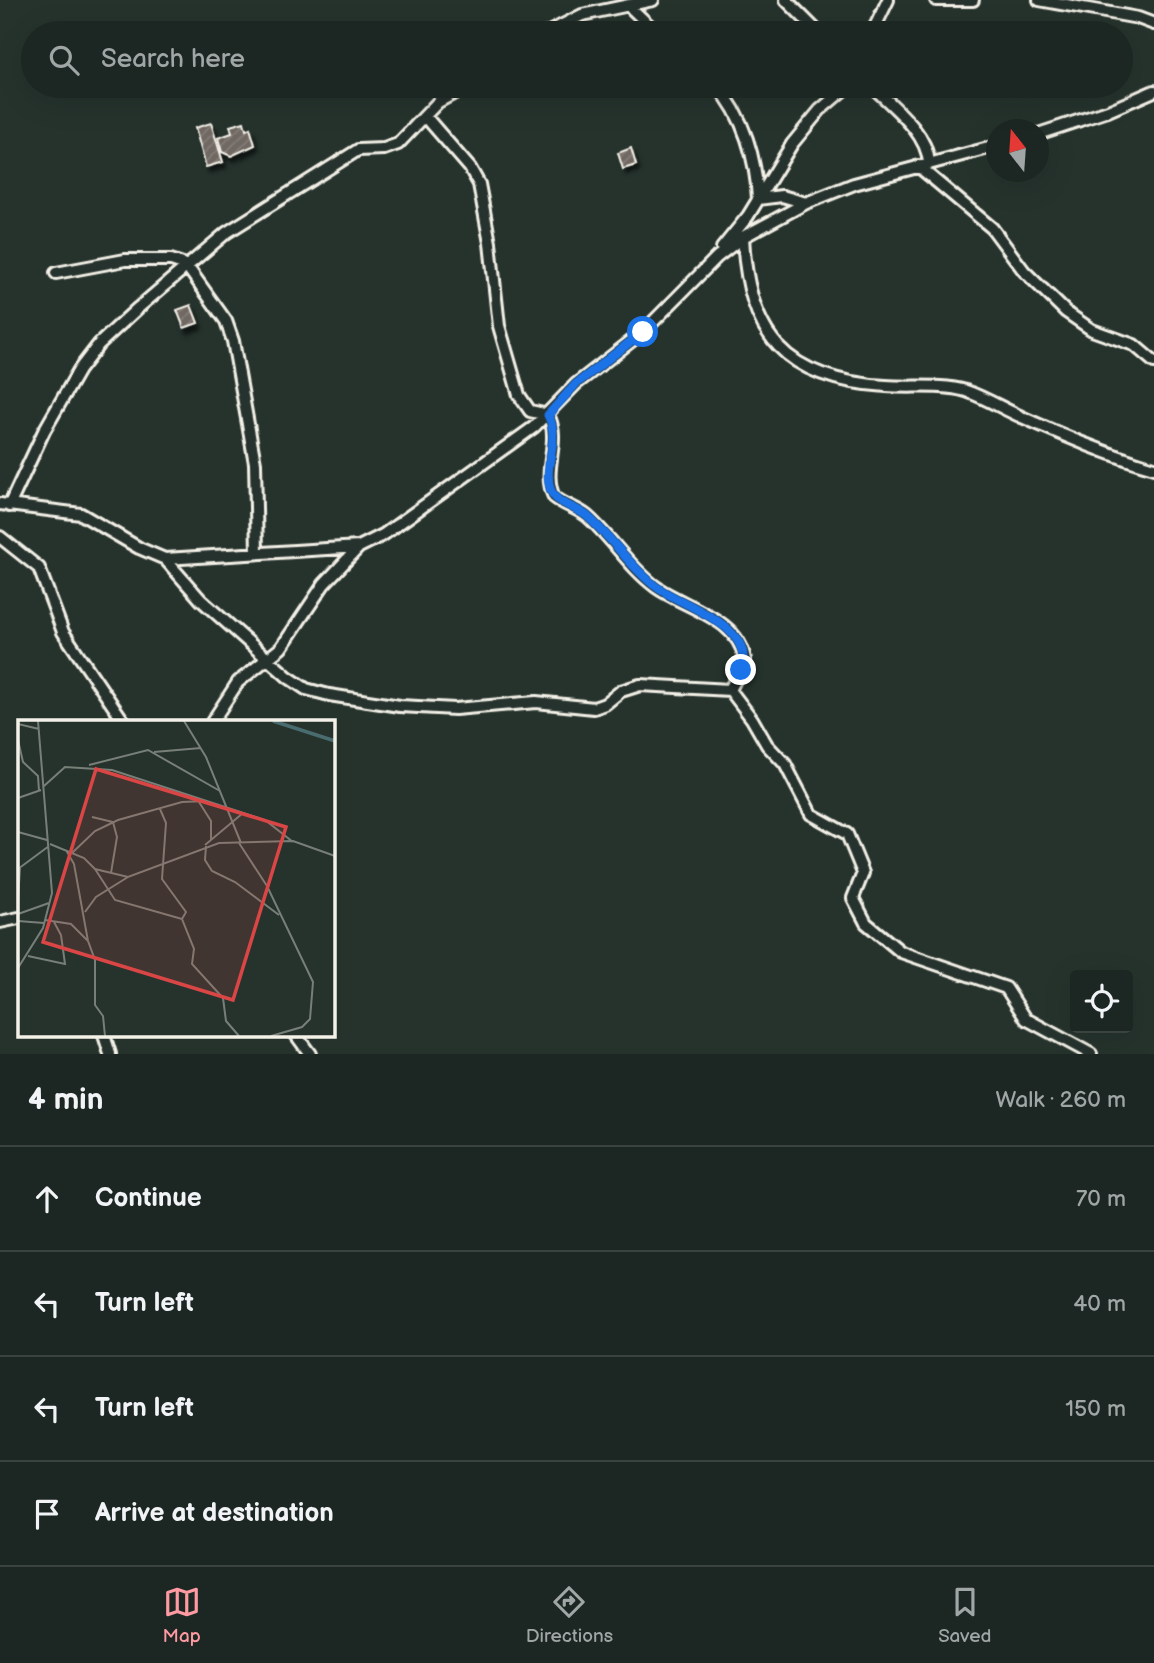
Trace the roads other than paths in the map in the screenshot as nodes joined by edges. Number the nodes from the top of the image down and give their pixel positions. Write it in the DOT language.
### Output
graph roads {
  1 [pos="653,0"];
  2 [pos="786,0"];
  3 [pos="888,0"];
  4 [pos="936,0"];
  5 [pos="973,0"];
  6 [pos="1039,0"];
  7 [pos="629,7"];
  8 [pos="570,21"];
  9 [pos="644,21"];
  10 [pos="807,21"];
  11 [pos="878,21"];
  12 [pos="1154,24"];
  13 [pos="1154,91"];
  14 [pos="446,98"];
  15 [pos="726,98"];
  16 [pos="834,98"];
  17 [pos="884,98"];
  18 [pos="425,116"];
  19 [pos="1049,130"];
  20 [pos="986,148"];
  21 [pos="924,164"];
  22 [pos="758,199"];
  23 [pos="806,203"];
  24 [pos="743,237"];
  25 [pos="717,257"];
  26 [pos="186,265"];
  27 [pos="56,273"];
  28 [pos="1154,362"];
  29 [pos="548,415"];
  30 [pos="1154,468"];
  31 [pos="4,505"];
  32 [pos="0,537"];
  33 [pos="359,547"];
  34 [pos="257,552"];
  35 [pos="165,559"];
  36 [pos="268,659"];
  37 [pos="730,691"];
  38 [pos="123,720"];
  39 [pos="213,720"];
  40 [pos="18,918"];
  41 [pos="0,922"];
  42 [pos="104,1036"];
  43 [pos="297,1036"];
  44 [pos="110,1054"];
  45 [pos="310,1054"];
  46 [pos="1091,1054"];
  1 -- 7 [label="street"];
  2 -- 10 [label="street"];
  3 -- 11 [label="street"];
  4 -- 5 [label="street"];
  6 -- 12 [label="street"];
  7 -- 8 [label="street"];
  7 -- 9 [label="street"];
  13 -- 19 [label="street"];
  14 -- 18 [label="street"];
  15 -- 22 [label="street"];
  16 -- 22 [label="street"];
  17 -- 21 [label="street"];
  18 -- 26 [label="street"];
  18 -- 29 [label="street"];
  20 -- 21 [label="street"];
  21 -- 23 [label="street"];
  21 -- 28 [label="street"];
  22 -- 23 [label="street"];
  22 -- 25 [label="street"];
  23 -- 24 [label="street"];
  24 -- 25 [label="street"];
  24 -- 30 [label="street"];
  25 -- 29 [label="street"];
  26 -- 27 [label="street"];
  26 -- 31 [label="street"];
  26 -- 34 [label="street"];
  29 -- 33 [label="street"];
  29 -- 37 [label="street"];
  31 -- 35 [label="street"];
  32 -- 38 [label="street"];
  33 -- 34 [label="street"];
  33 -- 36 [label="street"];
  34 -- 35 [label="street"];
  35 -- 36 [label="street"];
  36 -- 37 [label="street"];
  36 -- 39 [label="street"];
  37 -- 46 [label="street"];
  40 -- 41 [label="street"];
  42 -- 44 [label="street"];
  43 -- 45 [label="street"];
}
